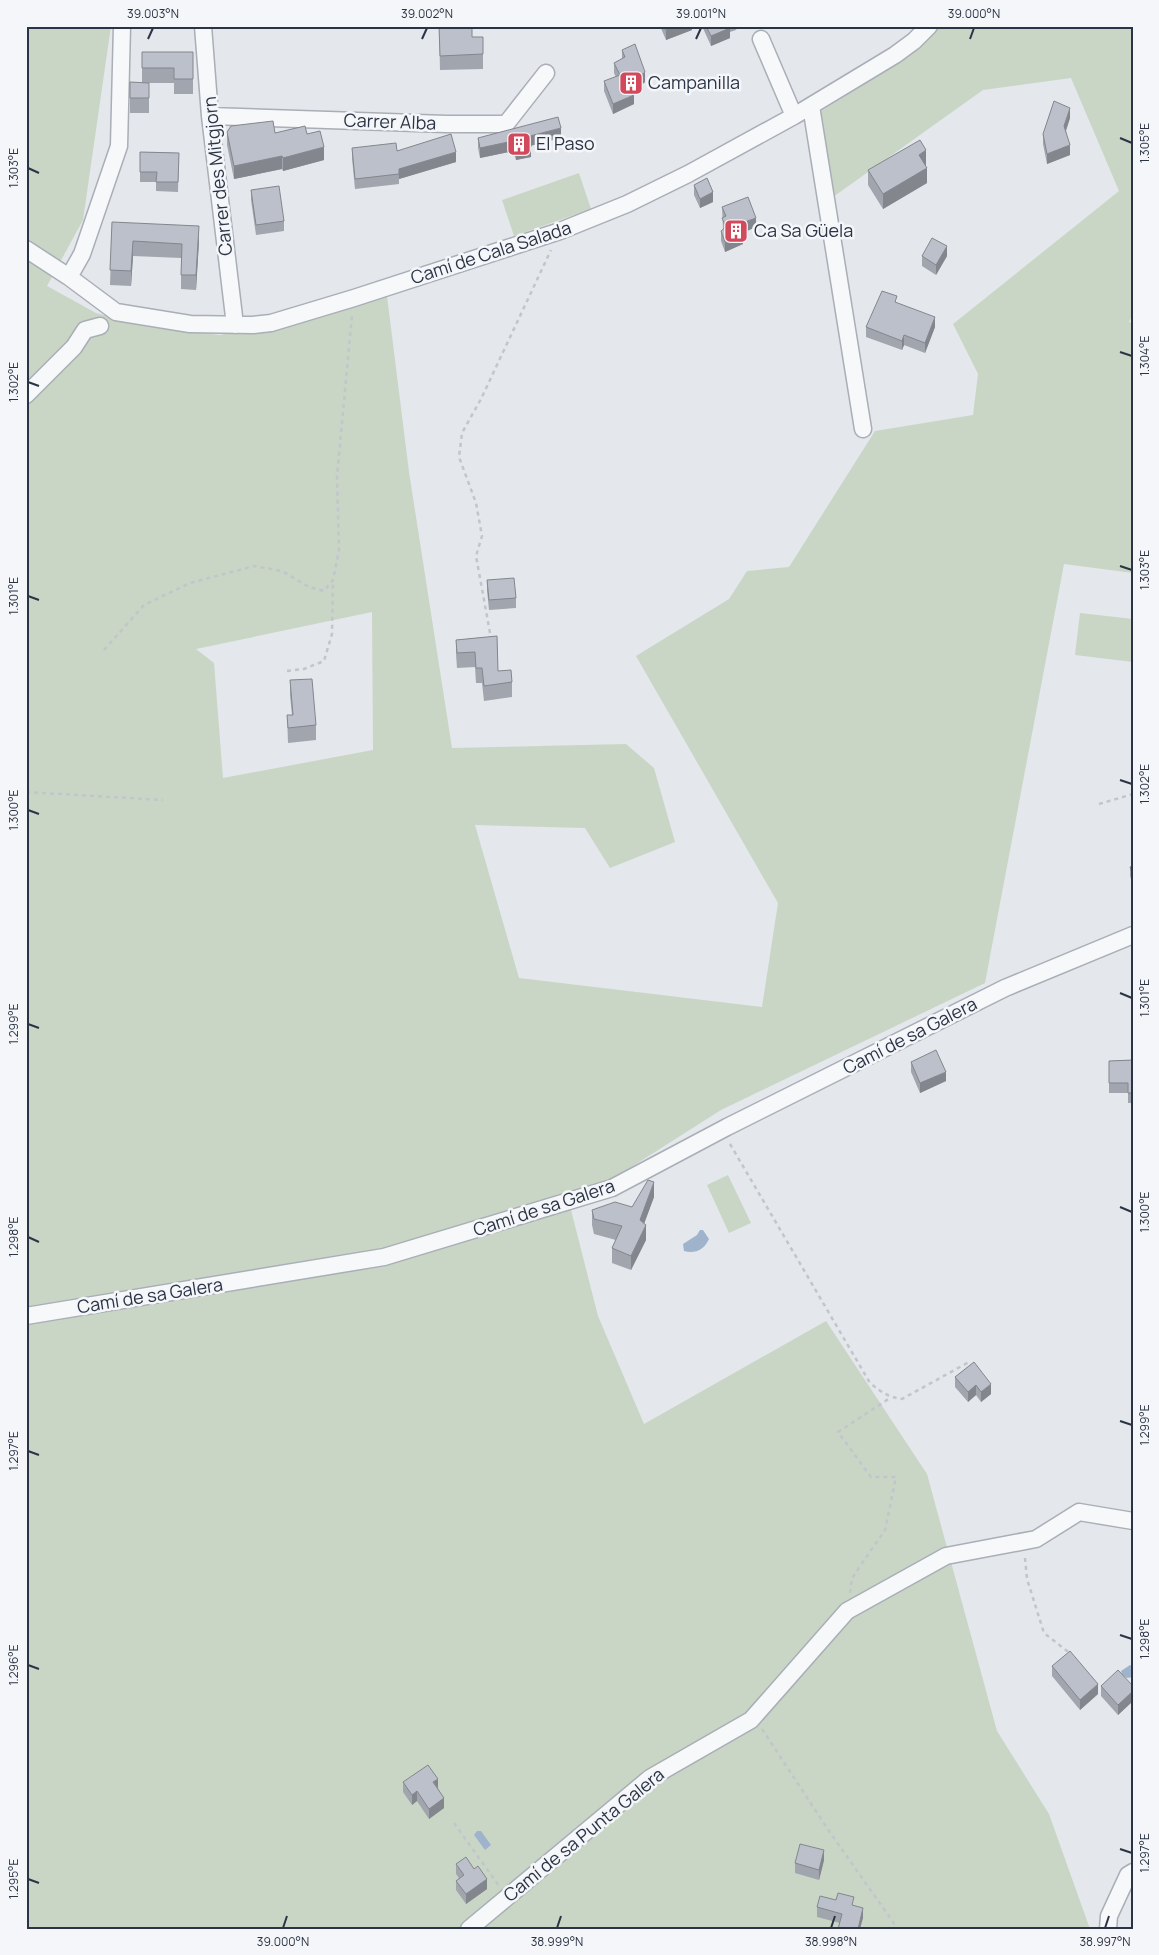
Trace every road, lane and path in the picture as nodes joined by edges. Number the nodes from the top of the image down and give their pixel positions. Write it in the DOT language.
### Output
graph roads {
  1 [pos="122,26"];
  2 [pos="204,26"];
  3 [pos="929,26"];
  4 [pos="762,39"];
  5 [pos="546,73"];
  6 [pos="811,106"];
  7 [pos="210,116"];
  8 [pos="794,116"];
  9 [pos="560,231"];
  10 [pos="26,249"];
  11 [pos="69,277"];
  12 [pos="354,298"];
  13 [pos="116,312"];
  14 [pos="235,325"];
  15 [pos="26,395"];
  16 [pos="863,429"];
  17 [pos="333,580"];
  18 [pos="490,633"];
  19 [pos="104,650"];
  20 [pos="287,671"];
  21 [pos="26,792"];
  22 [pos="1133,794"];
  23 [pos="163,800"];
  24 [pos="1099,804"];
  25 [pos="1133,935"];
  26 [pos="722,1130"];
  27 [pos="26,1316"];
  28 [pos="969,1362"];
  29 [pos="890,1398"];
  30 [pos="1133,1521"];
  31 [pos="1023,1541"];
  32 [pos="847,1611"];
  33 [pos="1073,1656"];
  34 [pos="751,1720"];
  35 [pos="454,1823"];
  36 [pos="1133,1872"];
  37 [pos="507,1897"];
  38 [pos="469,1929"];
  39 [pos="898,1929"];
  40 [pos="1108,1929"];
  1 -- 11 [label="street"];
  2 -- 7 [label="street, Carrer des Mitgjorn"];
  3 -- 6 [label="street, Camí de Cala Salada"];
  4 -- 8 [label="street"];
  5 -- 7 [label="street, Carrer Alba"];
  6 -- 8 [label="street, Camí de Cala Salada"];
  6 -- 16 [label="street"];
  7 -- 14 [label="street, Carrer des Mitgjorn"];
  8 -- 9 [label="street, Camí de Cala Salada"];
  9 -- 12 [label="street, Camí de Cala Salada"];
  9 -- 18 [label="path"];
  10 -- 11 [label="street, Camí de Cala Salada"];
  11 -- 13 [label="street, Camí de Cala Salada"];
  12 -- 14 [label="street, Camí de Cala Salada"];
  12 -- 17 [label="path"];
  13 -- 14 [label="street, Camí de Cala Salada"];
  13 -- 15 [label="street"];
  17 -- 19 [label="path"];
  17 -- 20 [label="path"];
  21 -- 23 [label="path"];
  22 -- 24 [label="path"];
  25 -- 26 [label="street, Camí de sa Galera"];
  26 -- 27 [label="street, Camí de sa Galera"];
  26 -- 29 [label="path"];
  28 -- 29 [label="path"];
  29 -- 32 [label="path"];
  30 -- 31 [label="street, Camí de sa Punta Galera"];
  31 -- 32 [label="street, Camí de sa Punta Galera"];
  31 -- 33 [label="path"];
  32 -- 34 [label="street, Camí de sa Punta Galera"];
  34 -- 37 [label="street, Camí de sa Punta Galera"];
  34 -- 39 [label="path"];
  35 -- 37 [label="path"];
  36 -- 40 [label="street"];
  37 -- 38 [label="street, Camí de sa Punta Galera"];
}
